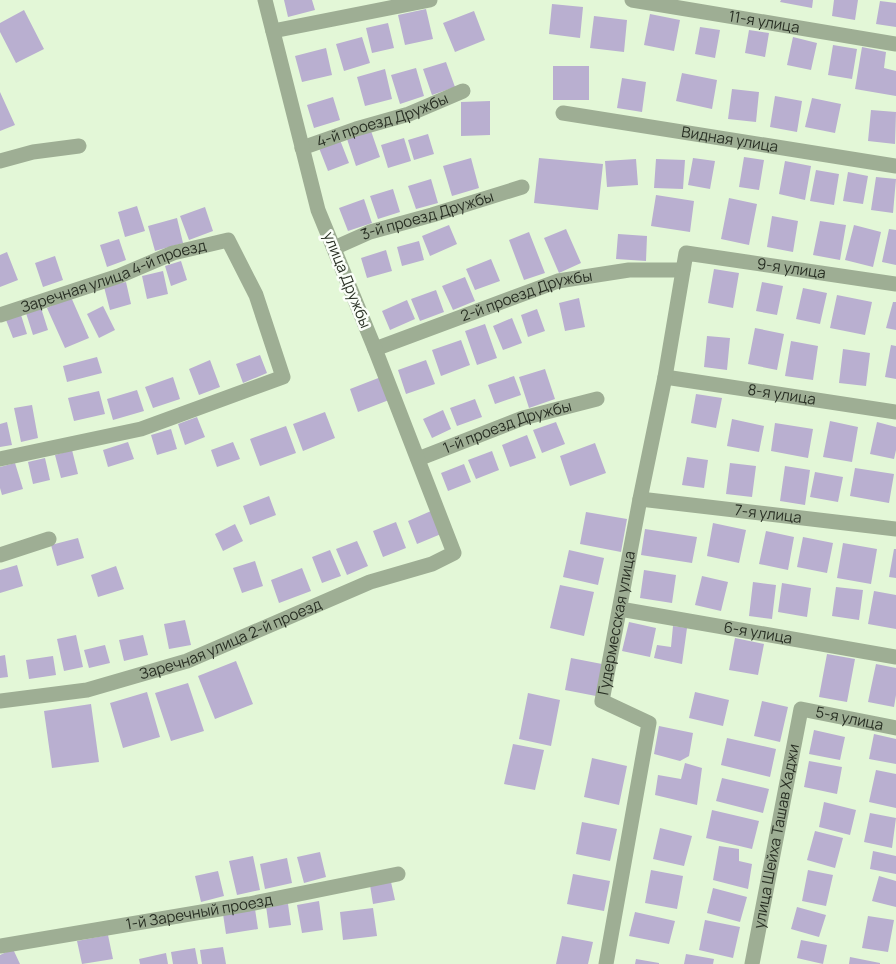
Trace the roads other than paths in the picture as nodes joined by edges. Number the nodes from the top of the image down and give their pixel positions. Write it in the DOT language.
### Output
graph roads {
  1 [pos="265,0"];
  2 [pos="430,0"];
  3 [pos="632,0"];
  4 [pos="273,31"];
  5 [pos="896,44"];
  6 [pos="463,92"];
  7 [pos="563,113"];
  8 [pos="79,146"];
  9 [pos="302,148"];
  10 [pos="0,161"];
  11 [pos="896,166"];
  12 [pos="522,187"];
  13 [pos="334,248"];
  14 [pos="686,253"];
  15 [pos="683,270"];
  16 [pos="896,284"];
  17 [pos="0,315"];
  18 [pos="375,349"];
  19 [pos="665,377"];
  20 [pos="597,399"];
  21 [pos="896,412"];
  22 [pos="0,459"];
  23 [pos="418,459"];
  24 [pos="640,499"];
  25 [pos="896,529"];
  26 [pos="49,539"];
  27 [pos="454,553"];
  28 [pos="0,555"];
  29 [pos="620,609"];
  30 [pos="896,657"];
  31 [pos="0,701"];
  32 [pos="801,710"];
  33 [pos="896,728"];
  34 [pos="398,874"];
  35 [pos="0,946"];
  36 [pos="606,964"];
  37 [pos="752,964"];
  1 -- 4 [label="street, улица Дружбы"];
  2 -- 4 [label="street"];
  3 -- 5 [label="street, 11-я улица"];
  4 -- 9 [label="street, улица Дружбы"];
  6 -- 9 [label="street, 4-й проезд Дружбы"];
  7 -- 11 [label="street, Видная улица"];
  8 -- 10 [label="street"];
  9 -- 13 [label="street, улица Дружбы"];
  12 -- 13 [label="street, 3-й проезд Дружбы"];
  13 -- 18 [label="street, улица Дружбы"];
  14 -- 15 [label="street, Гудермесская улица"];
  14 -- 16 [label="street, 9-я улица"];
  15 -- 18 [label="street, 2-й проезд Дружбы"];
  15 -- 19 [label="street, Гудермесская улица"];
  17 -- 22 [label="street, Заречная улица 4-й проезд"];
  18 -- 23 [label="street, улица Дружбы"];
  19 -- 21 [label="street, 8-я улица"];
  19 -- 24 [label="street, Гудермесская улица"];
  20 -- 23 [label="street, 1-й проезд Дружбы"];
  23 -- 27 [label="street, улица Дружбы"];
  24 -- 25 [label="street, 7-я улица"];
  24 -- 29 [label="street, Гудермесская улица"];
  26 -- 28 [label="street"];
  27 -- 31 [label="street, Заречная улица 2-й проезд"];
  29 -- 30 [label="street, 6-я улица"];
  29 -- 36 [label="street, Гудермесская улица"];
  32 -- 33 [label="street, 5-я улица"];
  32 -- 37 [label="street, улица Шейха Ташав Хаджи"];
  34 -- 35 [label="street, 1-й Заречный проезд"];
}
